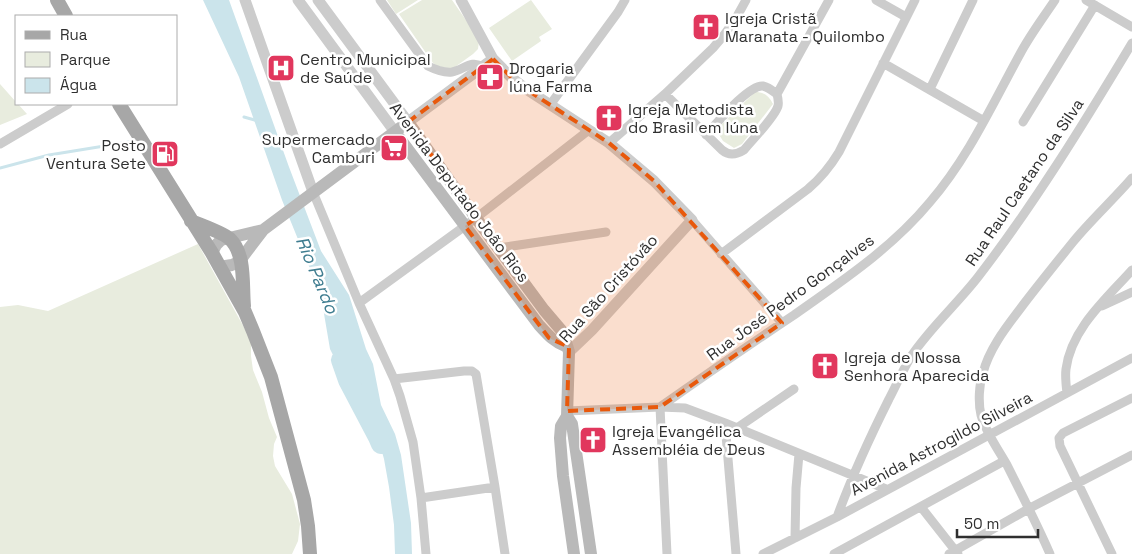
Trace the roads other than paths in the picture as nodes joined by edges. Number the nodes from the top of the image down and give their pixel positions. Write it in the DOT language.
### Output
graph roads {
  1 [pos="57,0"];
  2 [pos="245,0"];
  3 [pos="298,0"];
  4 [pos="318,0"];
  5 [pos="380,0"];
  6 [pos="461,0"];
  7 [pos="619,0"];
  8 [pos="625,0"];
  9 [pos="746,0"];
  10 [pos="829,0"];
  11 [pos="876,0"];
  12 [pos="915,0"];
  13 [pos="972,0"];
  14 [pos="1055,0"];
  15 [pos="1091,2"];
  16 [pos="618,12"];
  17 [pos="65,15"];
  18 [pos="906,17"];
  19 [pos="1132,27"];
  20 [pos="1132,43"];
  21 [pos="493,59"];
  22 [pos="883,63"];
  23 [pos="483,66"];
  24 [pos="930,89"];
  25 [pos="666,94"];
  26 [pos="777,94"];
  27 [pos="66,105"];
  28 [pos="120,105"];
  29 [pos="550,105"];
  30 [pos="984,120"];
  31 [pos="408,122"];
  32 [pos="1023,122"];
  33 [pos="590,130"];
  34 [pos="395,132"];
  35 [pos="706,135"];
  36 [pos="609,143"];
  37 [pos="0,144"];
  38 [pos="1132,178"];
  39 [pos="309,196"];
  40 [pos="476,218"];
  41 [pos="692,220"];
  42 [pos="191,221"];
  43 [pos="465,226"];
  44 [pos="265,229"];
  45 [pos="606,232"];
  46 [pos="230,238"];
  47 [pos="499,248"];
  48 [pos="212,253"];
  49 [pos="721,254"];
  50 [pos="241,259"];
  51 [pos="219,267"];
  52 [pos="1132,270"];
  53 [pos="1132,292"];
  54 [pos="359,303"];
  55 [pos="1097,308"];
  56 [pos="245,312"];
  57 [pos="782,323"];
  58 [pos="568,350"];
  59 [pos="1132,358"];
  60 [pos="394,379"];
  61 [pos="794,389"];
  62 [pos="1067,393"];
  63 [pos="1132,398"];
  64 [pos="660,407"];
  65 [pos="567,413"];
  66 [pos="725,423"];
  67 [pos="737,428"];
  68 [pos="989,435"];
  69 [pos="799,454"];
  70 [pos="1132,455"];
  71 [pos="1004,461"];
  72 [pos="853,476"];
  73 [pos="1078,483"];
  74 [pos="495,486"];
  75 [pos="886,489"];
  76 [pos="421,498"];
  77 [pos="921,508"];
  78 [pos="1030,508"];
  79 [pos="837,516"];
  80 [pos="795,538"];
  81 [pos="954,553"];
  82 [pos="310,554"];
  83 [pos="426,554"];
  84 [pos="505,554"];
  85 [pos="574,554"];
  86 [pos="591,554"];
  87 [pos="667,554"];
  88 [pos="736,554"];
  89 [pos="764,554"];
  90 [pos="834,554"];
  91 [pos="1050,554"];
  92 [pos="1112,554"];
  1 -- 17 [label="main road"];
  2 -- 39 [label="street"];
  3 -- 34 [label="street, Avenida Deputado João Rios"];
  4 -- 31 [label="street, Avenida Deputado João Rios"];
  5 -- 23 [label="street"];
  6 -- 21 [label="street"];
  7 -- 16 [label="street"];
  8 -- 16 [label="street"];
  9 -- 25 [label="street"];
  10 -- 26 [label="street"];
  11 -- 18 [label="street"];
  12 -- 18 [label="street"];
  13 -- 24 [label="street"];
  14 -- 30 [label="street, Rua José Pedro Gonçalves"];
  15 -- 19 [label="street"];
  15 -- 32 [label="street"];
  16 -- 29 [label="street"];
  18 -- 22 [label="street"];
  20 -- 72 [label="street, Rua Raul Caetano da Silva"];
  21 -- 23 [label="street"];
  21 -- 29 [label="street"];
  22 -- 24 [label="street"];
  22 -- 49 [label="street"];
  23 -- 31 [label="street"];
  24 -- 30 [label="street"];
  25 -- 35 [label="street"];
  25 -- 36 [label="street"];
  26 -- 35 [label="street"];
  26 -- 35 [label="street"];
  27 -- 37 [label="street"];
  28 -- 42 [label="main road"];
  29 -- 33 [label="street"];
  30 -- 57 [label="street, Rua José Pedro Gonçalves"];
  31 -- 34 [label="main road"];
  31 -- 40 [label="main road, Avenida Deputado João Rios"];
  33 -- 36 [label="street"];
  33 -- 40 [label="street"];
  34 -- 39 [label="main road"];
  34 -- 43 [label="main road, Avenida Deputado João Rios"];
  36 -- 41 [label="street"];
  38 -- 68 [label="street"];
  39 -- 44 [label="main road"];
  39 -- 54 [label="street"];
  40 -- 43 [label="street"];
  40 -- 47 [label="main road, Avenida Deputado João Rios"];
  41 -- 49 [label="street"];
  41 -- 58 [label="street, Rua São Cristóvão"];
  42 -- 46 [label="main road"];
  42 -- 48 [label="main road"];
  43 -- 54 [label="street"];
  43 -- 58 [label="main road, Avenida Deputado João Rios"];
  44 -- 46 [label="main road"];
  44 -- 50 [label="main road"];
  45 -- 47 [label="street"];
  46 -- 48 [label="main road"];
  46 -- 50 [label="main road"];
  47 -- 58 [label="main road, Avenida Deputado João Rios"];
  48 -- 51 [label="main road"];
  49 -- 57 [label="street"];
  50 -- 51 [label="main road"];
  50 -- 56 [label="main road"];
  51 -- 56 [label="main road"];
  52 -- 55 [label="street"];
  53 -- 55 [label="street"];
  54 -- 60 [label="street"];
  55 -- 62 [label="street"];
  56 -- 82 [label="main road"];
  57 -- 64 [label="street, Rua José Pedro Gonçalves"];
  58 -- 65 [label="main road, Rua São Cristóvão"];
  59 -- 62 [label="street, Avenida Astrogildo Silveira"];
  60 -- 74 [label="street"];
  60 -- 76 [label="street"];
  61 -- 67 [label="street"];
  62 -- 68 [label="street, Avenida Astrogildo Silveira"];
  63 -- 73 [label="street"];
  64 -- 65 [label="street"];
  64 -- 66 [label="street"];
  64 -- 87 [label="street"];
  65 -- 85 [label="main road, Rua São Cristóvão"];
  65 -- 86 [label="main road, Rua São Cristóvão"];
  66 -- 67 [label="street"];
  66 -- 88 [label="street"];
  67 -- 69 [label="street"];
  68 -- 71 [label="street"];
  68 -- 75 [label="street, Avenida Astrogildo Silveira"];
  69 -- 72 [label="street"];
  69 -- 80 [label="street"];
  70 -- 73 [label="street"];
  71 -- 77 [label="street"];
  71 -- 78 [label="street"];
  72 -- 75 [label="street"];
  72 -- 79 [label="street, Rua Raul Caetano da Silva"];
  73 -- 78 [label="street"];
  73 -- 92 [label="street"];
  74 -- 76 [label="street"];
  74 -- 84 [label="street"];
  75 -- 79 [label="street, Avenida Astrogildo Silveira"];
  76 -- 83 [label="street"];
  77 -- 81 [label="street"];
  77 -- 90 [label="street"];
  78 -- 81 [label="street"];
  78 -- 91 [label="street"];
  79 -- 80 [label="street, Avenida Astrogildo Silveira"];
  80 -- 89 [label="street, Avenida Astrogildo Silveira"];
}
